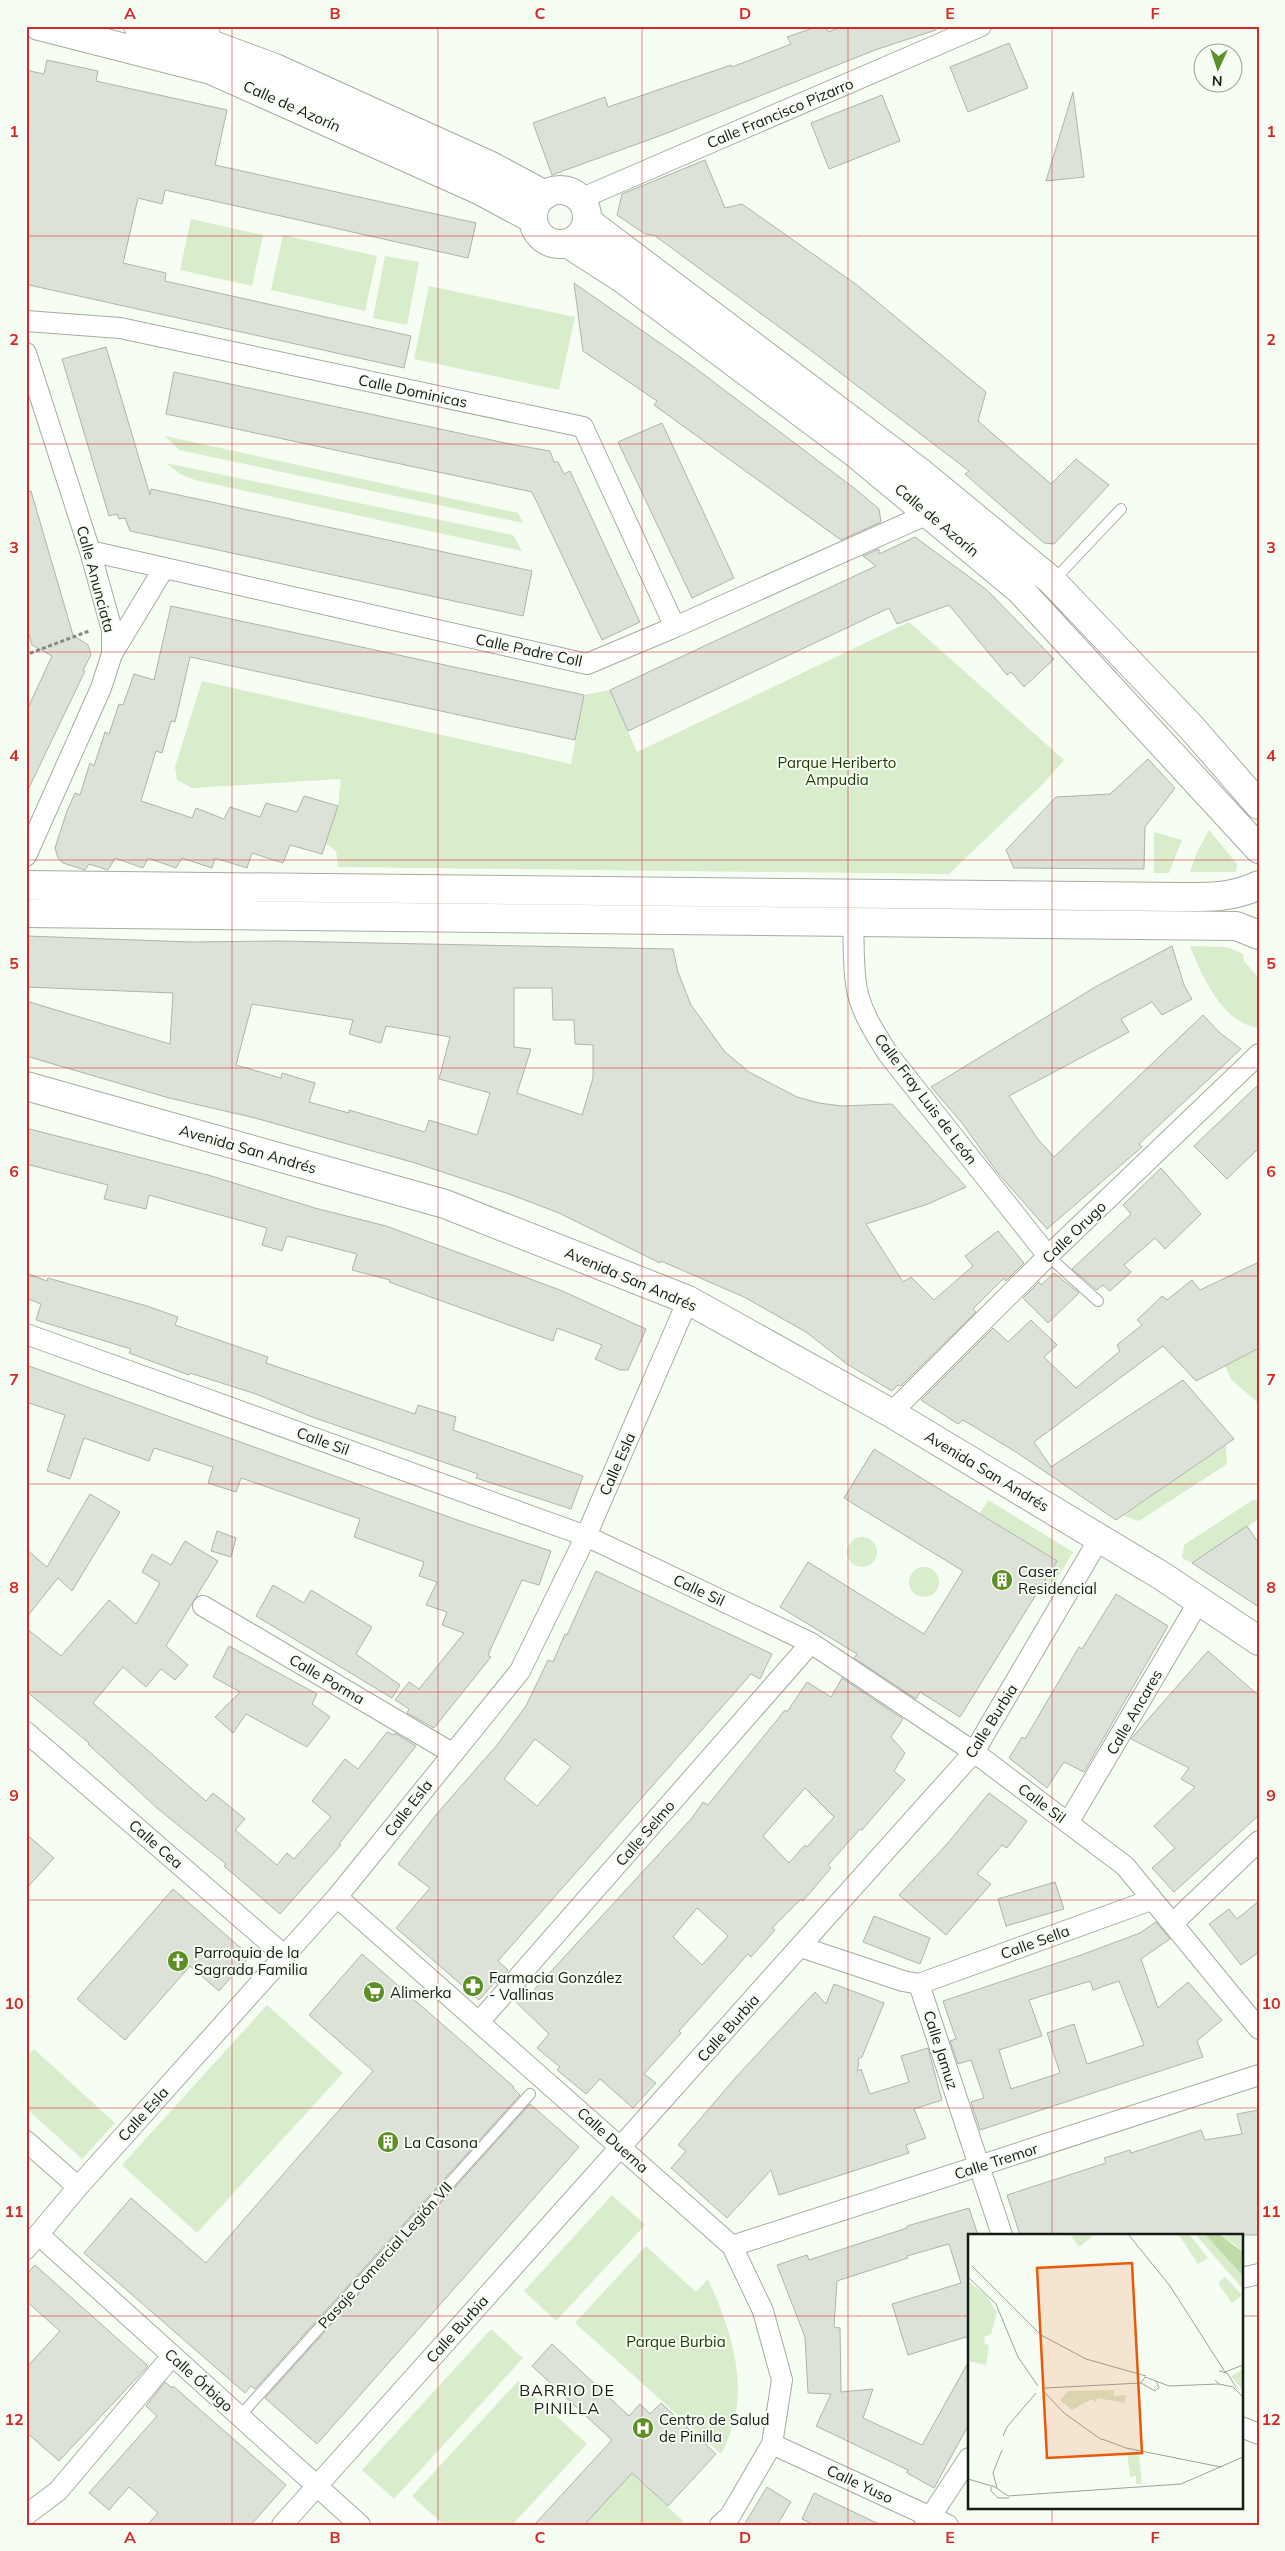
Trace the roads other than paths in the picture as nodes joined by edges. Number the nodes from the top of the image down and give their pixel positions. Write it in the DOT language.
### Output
graph roads {
  1 [pos="39,26"];
  2 [pos="138,26"];
  3 [pos="981,26"];
  4 [pos="210,35"];
  5 [pos="539,207"];
  6 [pos="583,210"];
  7 [pos="567,243"];
  8 [pos="26,321"];
  9 [pos="26,353"];
  10 [pos="1121,509"];
  11 [pos="930,513"];
  12 [pos="90,551"];
  13 [pos="164,568"];
  14 [pos="1052,581"];
  15 [pos="675,628"];
  16 [pos="112,654"];
  17 [pos="1259,805"];
  18 [pos="1259,849"];
  19 [pos="26,856"];
  20 [pos="26,885"];
  21 [pos="1259,886"];
  22 [pos="26,913"];
  23 [pos="853,921"];
  24 [pos="1259,933"];
  25 [pos="1259,1054"];
  26 [pos="26,1086"];
  27 [pos="1048,1256"];
  28 [pos="688,1300"];
  29 [pos="1098,1301"];
  30 [pos="26,1334"];
  31 [pos="891,1413"];
  32 [pos="586,1536"];
  33 [pos="1099,1539"];
  34 [pos="1199,1601"];
  35 [pos="203,1606"];
  36 [pos="1259,1641"];
  37 [pos="810,1643"];
  38 [pos="26,1732"];
  39 [pos="974,1752"];
  40 [pos="452,1753"];
  41 [pos="1068,1823"];
  42 [pos="1259,1841"];
  43 [pos="337,1897"];
  44 [pos="1151,1900"];
  45 [pos="1173,1923"];
  46 [pos="801,1947"];
  47 [pos="285,1956"];
  48 [pos="919,1984"];
  49 [pos="479,2022"];
  50 [pos="1259,2029"];
  51 [pos="1259,2075"];
  52 [pos="530,2094"];
  53 [pos="26,2141"];
  54 [pos="621,2146"];
  55 [pos="979,2166"];
  56 [pos="78,2187"];
  57 [pos="1002,2234"];
  58 [pos="33,2242"];
  59 [pos="732,2246"];
  60 [pos="1259,2274"];
  61 [pos="1242,2278"];
  62 [pos="172,2356"];
  63 [pos="239,2417"];
  64 [pos="1242,2427"];
  65 [pos="1259,2434"];
  66 [pos="772,2444"];
  67 [pos="968,2460"];
  68 [pos="316,2487"];
  69 [pos="26,2515"];
  70 [pos="928,2520"];
  71 [pos="282,2525"];
  72 [pos="360,2525"];
  73 [pos="720,2525"];
  74 [pos="948,2525"];
  1 -- 5 [label="main road, Calle de Azorín"];
  2 -- 4 [label="main road, Calle de Azorín"];
  3 -- 6 [label="street, Calle Francisco Pizarro"];
  4 -- 5 [label="main road, Calle de Azorín"];
  5 -- 6 [label="main road"];
  5 -- 7 [label="main road"];
  6 -- 7 [label="main road"];
  6 -- 14 [label="main road, Calle de Azorín"];
  7 -- 11 [label="main road, Calle de Azorín"];
  8 -- 15 [label="street, Calle Dominicas"];
  9 -- 12 [label="street, Calle Anunciata"];
  10 -- 14 [label="lane"];
  11 -- 15 [label="street, Calle Padre Coll"];
  11 -- 18 [label="main road, Calle de Azorín"];
  12 -- 13 [label="street, Calle Padre Coll"];
  12 -- 16 [label="street, Calle Anunciata"];
  13 -- 15 [label="street, Calle Padre Coll"];
  13 -- 16 [label="street"];
  14 -- 17 [label="main road, Calle de Azorín"];
  16 -- 19 [label="street, Calle Anunciata"];
  20 -- 21 [label="main road"];
  21 -- 24 [label="main road"];
  22 -- 23 [label="main road"];
  23 -- 24 [label="main road"];
  23 -- 27 [label="street, Calle Fray Luis de León"];
  25 -- 27 [label="street, Calle Orugo"];
  26 -- 28 [label="main road, Avenida San Andrés"];
  27 -- 29 [label="lane"];
  27 -- 31 [label="street, Calle Orugo"];
  28 -- 31 [label="main road, Avenida San Andrés"];
  28 -- 32 [label="street, Calle Esla"];
  30 -- 32 [label="street, Calle Sil"];
  31 -- 33 [label="main road, Avenida San Andrés"];
  32 -- 37 [label="street, Calle Sil"];
  32 -- 40 [label="street, Calle Esla"];
  33 -- 34 [label="main road, Avenida San Andrés"];
  33 -- 39 [label="street, Calle Burbia"];
  34 -- 36 [label="main road, Avenida San Andrés"];
  34 -- 41 [label="street, Calle Ancares"];
  35 -- 40 [label="street, Calle Porma"];
  37 -- 39 [label="street, Calle Sil"];
  37 -- 49 [label="street, Calle Selmo"];
  38 -- 47 [label="street, Calle Cea"];
  39 -- 41 [label="street, Calle Sil"];
  39 -- 46 [label="street, Calle Burbia"];
  40 -- 43 [label="street, Calle Esla"];
  41 -- 44 [label="street, Calle Sil"];
  42 -- 45 [label="street"];
  43 -- 47 [label="street, Calle Esla"];
  43 -- 49 [label="street, Calle Duerna"];
  44 -- 45 [label="street, Calle Sil"];
  44 -- 48 [label="street, Calle Sella"];
  45 -- 50 [label="street, Calle Sil"];
  46 -- 48 [label="street"];
  46 -- 54 [label="street, Calle Burbia"];
  47 -- 56 [label="street, Calle Esla"];
  48 -- 55 [label="street, Calle Jamuz"];
  49 -- 54 [label="street, Calle Duerna"];
  51 -- 55 [label="street, Calle Tremor"];
  52 -- 63 [label="lane, Pasaje Comercial Legión VII"];
  53 -- 56 [label="street"];
  54 -- 59 [label="street, Calle Duerna"];
  54 -- 68 [label="street, Calle Burbia"];
  55 -- 57 [label="street, Calle Jamuz"];
  55 -- 59 [label="street, Calle Tremor"];
  56 -- 58 [label="street, Calle Esla"];
  58 -- 62 [label="street, Calle Órbigo"];
  59 -- 66 [label="street, Calle Duerna"];
  60 -- 61 [label="street"];
  62 -- 63 [label="street, Calle Órbigo"];
  62 -- 69 [label="street"];
  63 -- 68 [label="street, Calle Órbigo"];
  64 -- 65 [label="street"];
  66 -- 70 [label="street, Calle Yuso"];
  66 -- 73 [label="street"];
  67 -- 70 [label="street"];
  68 -- 71 [label="street, Calle Burbia"];
  68 -- 72 [label="street, Calle Órbigo"];
  70 -- 74 [label="street, Calle Yuso"];
}
